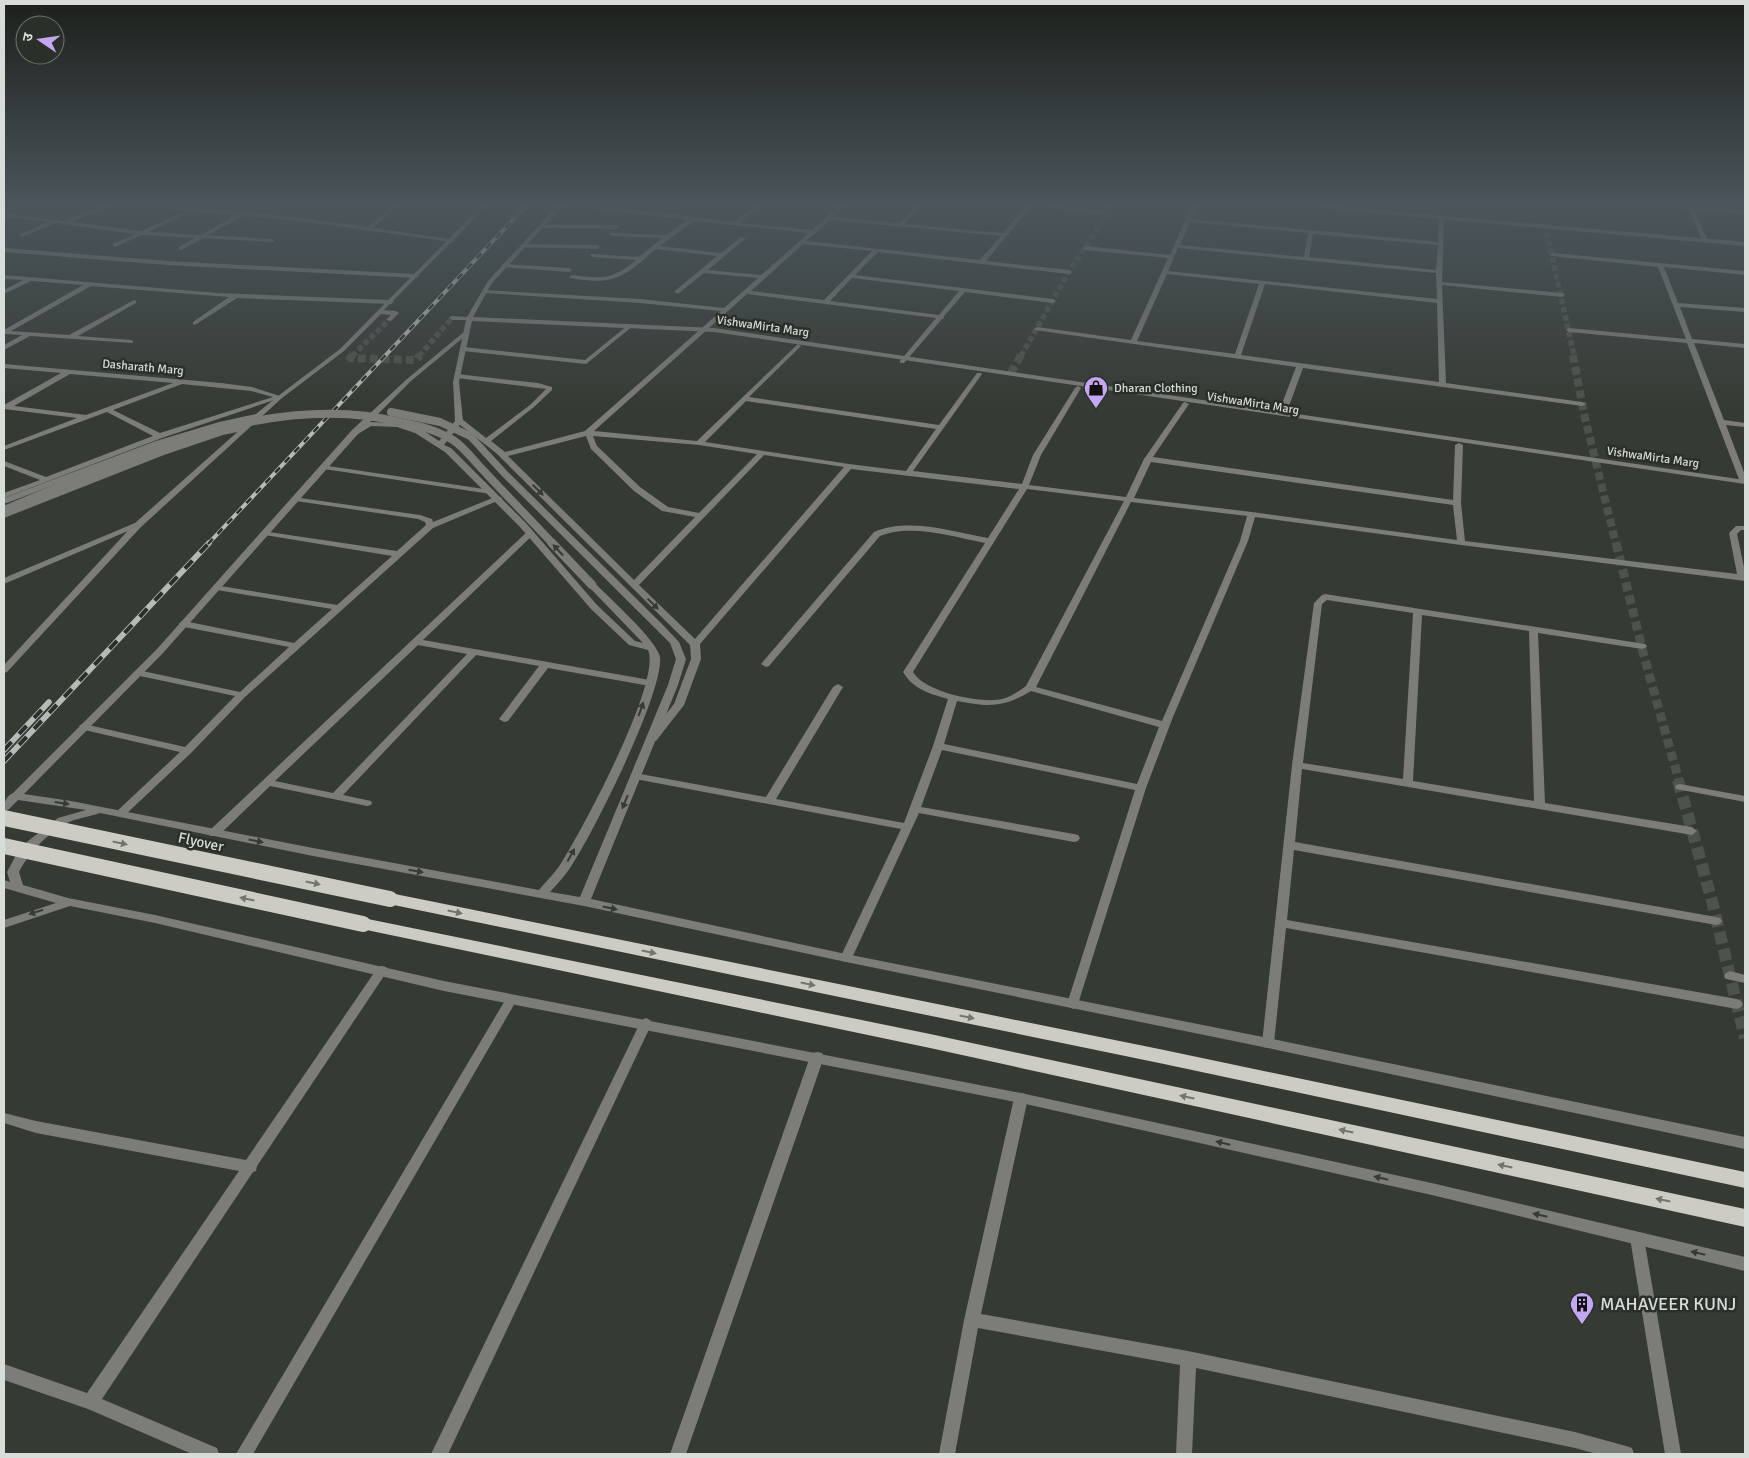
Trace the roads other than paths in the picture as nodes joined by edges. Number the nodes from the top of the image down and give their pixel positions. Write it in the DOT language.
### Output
graph roads {
  1 [pos="399,275"];
  2 [pos="496,275"];
  3 [pos="617,275"];
  4 [pos="696,275"];
  5 [pos="743,275"];
  6 [pos="1164,275"];
  7 [pos="1194,275"];
  8 [pos="1439,275"];
  9 [pos="1665,275"];
  10 [pos="416,276"];
  11 [pos="851,276"];
  12 [pos="4,277"];
  13 [pos="572,277"];
  14 [pos="763,277"];
  15 [pos="30,279"];
  16 [pos="1262,282"];
  17 [pos="1439,283"];
  18 [pos="91,284"];
  19 [pos="963,290"];
  20 [pos="485,291"];
  21 [pos="4,292"];
  22 [pos="677,292"];
  23 [pos="746,292"];
  24 [pos="1562,295"];
  25 [pos="235,296"];
  26 [pos="1053,301"];
  27 [pos="1439,301"];
  28 [pos="134,302"];
  29 [pos="391,302"];
  30 [pos="825,302"];
  31 [pos="1677,305"];
  32 [pos="725,310"];
  33 [pos="1745,310"];
  34 [pos="380,312"];
  35 [pos="942,317"];
  36 [pos="452,318"];
  37 [pos="470,319"];
  38 [pos="389,320"];
  39 [pos="195,323"];
  40 [pos="630,326"];
  41 [pos="1037,329"];
  42 [pos="702,330"];
  43 [pos="1569,330"];
  44 [pos="4,332"];
  45 [pos="467,332"];
  46 [pos="30,334"];
  47 [pos="71,337"];
  48 [pos="1691,341"];
  49 [pos="131,342"];
  50 [pos="1133,342"];
  51 [pos="798,346"];
  52 [pos="1745,346"];
  53 [pos="4,348"];
  54 [pos="463,349"];
  55 [pos="1237,357"];
  56 [pos="904,360"];
  57 [pos="4,366"];
  58 [pos="1300,366"];
  59 [pos="68,372"];
  60 [pos="979,374"];
  61 [pos="457,376"];
  62 [pos="182,382"];
  63 [pos="1443,384"];
  64 [pos="1078,388"];
  65 [pos="280,397"];
  66 [pos="746,399"];
  67 [pos="1185,404"];
  68 [pos="1582,404"];
  69 [pos="5,407"];
  70 [pos="108,410"];
  71 [pos="1282,414"];
  72 [pos="87,418"];
  73 [pos="459,422"];
  74 [pos="1722,422"];
  75 [pos="1745,426"];
  76 [pos="940,427"];
  77 [pos="244,428"];
  78 [pos="355,432"];
  79 [pos="588,433"];
  80 [pos="159,436"];
  81 [pos="487,441"];
  82 [pos="699,444"];
  83 [pos="441,445"];
  84 [pos="1459,445"];
  85 [pos="4,448"];
  86 [pos="761,454"];
  87 [pos="503,456"];
  88 [pos="1148,459"];
  89 [pos="4,463"];
  90 [pos="849,466"];
  91 [pos="324,467"];
  92 [pos="909,472"];
  93 [pos="45,480"];
  94 [pos="1745,484"];
  95 [pos="1025,486"];
  96 [pos="4,496"];
  97 [pos="494,496"];
  98 [pos="296,499"];
  99 [pos="1129,500"];
  100 [pos="4,501"];
  101 [pos="1457,503"];
  102 [pos="4,510"];
  103 [pos="1252,514"];
  104 [pos="4,516"];
  105 [pos="701,516"];
  106 [pos="138,525"];
  107 [pos="430,526"];
  108 [pos="1745,528"];
  109 [pos="265,533"];
  110 [pos="530,534"];
  111 [pos="990,541"];
  112 [pos="1461,543"];
  113 [pos="397,554"];
  114 [pos="1744,577"];
  115 [pos="4,581"];
  116 [pos="634,586"];
  117 [pos="217,587"];
  118 [pos="339,608"];
  119 [pos="1418,611"];
  120 [pos="184,624"];
  121 [pos="1533,629"];
  122 [pos="417,642"];
  123 [pos="695,644"];
  124 [pos="296,646"];
  125 [pos="1642,646"];
  126 [pos="650,648"];
  127 [pos="474,652"];
  128 [pos="546,664"];
  129 [pos="766,664"];
  130 [pos="4,670"];
  131 [pos="138,673"];
  132 [pos="650,683"];
  133 [pos="838,688"];
  134 [pos="1030,688"];
  135 [pos="242,694"];
  136 [pos="953,698"];
  137 [pos="504,719"];
  138 [pos="1165,725"];
  139 [pos="84,726"];
  140 [pos="648,744"];
  141 [pos="938,746"];
  142 [pos="187,751"];
  143 [pos="1298,765"];
  144 [pos="635,776"];
  145 [pos="269,783"];
  146 [pos="1408,784"];
  147 [pos="1680,787"];
  148 [pos="1141,788"];
  149 [pos="14,796"];
  150 [pos="336,796"];
  151 [pos="1745,799"];
  152 [pos="769,801"];
  153 [pos="367,803"];
  154 [pos="1540,806"];
  155 [pos="4,808"];
  156 [pos="915,809"];
  157 [pos="101,810"];
  158 [pos="120,814"];
  159 [pos="4,818"];
  160 [pos="908,827"];
  161 [pos="1692,831"];
  162 [pos="214,833"];
  163 [pos="1074,838"];
  164 [pos="1289,845"];
  165 [pos="4,846"];
  166 [pos="4,884"];
  167 [pos="18,888"];
  168 [pos="542,894"];
  169 [pos="68,902"];
  170 [pos="584,902"];
  171 [pos="1716,920"];
  172 [pos="1281,923"];
  173 [pos="4,924"];
  174 [pos="846,958"];
  175 [pos="382,970"];
  176 [pos="1730,976"];
  177 [pos="1745,979"];
  178 [pos="511,1000"];
  179 [pos="1072,1004"];
  180 [pos="1737,1004"];
  181 [pos="646,1024"];
  182 [pos="1268,1043"];
  183 [pos="817,1057"];
  184 [pos="1021,1098"];
  185 [pos="4,1118"];
  186 [pos="1745,1143"];
  187 [pos="251,1167"];
  188 [pos="1745,1180"];
  189 [pos="1745,1218"];
  190 [pos="1637,1238"];
  191 [pos="1745,1264"];
  192 [pos="972,1320"];
  193 [pos="1188,1359"];
  194 [pos="4,1372"];
  195 [pos="90,1402"];
  196 [pos="211,1454"];
  197 [pos="244,1454"];
  198 [pos="439,1454"];
  199 [pos="678,1454"];
  200 [pos="947,1454"];
  201 [pos="1184,1454"];
  202 [pos="1626,1454"];
  203 [pos="1673,1454"];
  1 -- 10 [label="street"];
  2 -- 20 [label="street"];
  3 -- 13 [label="street"];
  4 -- 22 [label="street"];
  5 -- 14 [label="street"];
  6 -- 50 [label="street"];
  7 -- 16 [label="street"];
  8 -- 17 [label="street"];
  9 -- 31 [label="street"];
  10 -- 29 [label="street"];
  11 -- 19 [label="street"];
  11 -- 30 [label="street"];
  12 -- 15 [label="street"];
  14 -- 23 [label="street"];
  15 -- 18 [label="street"];
  15 -- 21 [label="street"];
  16 -- 27 [label="street"];
  16 -- 55 [label="street"];
  17 -- 24 [label="street"];
  17 -- 27 [label="street"];
  18 -- 25 [label="street"];
  18 -- 44 [label="street"];
  19 -- 26 [label="street"];
  19 -- 35 [label="street"];
  20 -- 32 [label="street"];
  20 -- 37 [label="street"];
  23 -- 30 [label="street"];
  23 -- 32 [label="street"];
  25 -- 29 [label="street"];
  25 -- 39 [label="street"];
  27 -- 63 [label="street"];
  28 -- 47 [label="street"];
  29 -- 34 [label="street"];
  30 -- 35 [label="street"];
  31 -- 33 [label="street"];
  31 -- 48 [label="street"];
  32 -- 42 [label="street"];
  34 -- 38 [label="street"];
  34 -- 65 [label="street"];
  35 -- 56 [label="street"];
  36 -- 37 [label="street"];
  37 -- 40 [label="street"];
  37 -- 45 [label="street"];
  40 -- 42 [label="street"];
  40 -- 54 [label="street"];
  41 -- 50 [label="street"];
  42 -- 51 [label="street, VishwaMirta Marg"];
  42 -- 56 [label="street, VishwaMirta Marg"];
  42 -- 79 [label="street"];
  43 -- 48 [label="street"];
  44 -- 46 [label="street"];
  45 -- 54 [label="street"];
  45 -- 78 [label="street"];
  46 -- 47 [label="street"];
  46 -- 53 [label="street"];
  47 -- 49 [label="street"];
  48 -- 52 [label="street"];
  48 -- 74 [label="street"];
  50 -- 55 [label="street"];
  51 -- 56 [label="street, VishwaMirta Marg"];
  51 -- 66 [label="street"];
  54 -- 61 [label="street"];
  55 -- 58 [label="street"];
  56 -- 60 [label="street, VishwaMirta Marg"];
  56 -- 71 [label="street, VishwaMirta Marg"];
  57 -- 59 [label="street, Dasharath Marg"];
  58 -- 63 [label="street"];
  58 -- 71 [label="street"];
  59 -- 62 [label="street, Dasharath Marg"];
  59 -- 69 [label="street"];
  60 -- 64 [label="street, VishwaMirta Marg"];
  60 -- 76 [label="street"];
  61 -- 73 [label="street"];
  61 -- 81 [label="street"];
  62 -- 65 [label="street, Dasharath Marg"];
  62 -- 70 [label="street"];
  63 -- 68 [label="street"];
  64 -- 67 [label="street, VishwaMirta Marg"];
  64 -- 95 [label="street"];
  65 -- 77 [label="street"];
  65 -- 80 [label="street"];
  66 -- 76 [label="street"];
  66 -- 82 [label="street"];
  67 -- 84 [label="street, VishwaMirta Marg"];
  67 -- 88 [label="street"];
  69 -- 72 [label="street"];
  70 -- 72 [label="street"];
  70 -- 80 [label="street"];
  71 -- 94 [label="street, VishwaMirta Marg"];
  72 -- 85 [label="street"];
  73 -- 81 [label="street"];
  73 -- 83 [label="street"];
  74 -- 75 [label="street"];
  74 -- 94 [label="street"];
  76 -- 92 [label="street"];
  77 -- 104 [label="street"];
  77 -- 106 [label="street"];
  78 -- 83 [label="street"];
  78 -- 91 [label="street"];
  79 -- 82 [label="street"];
  79 -- 87 [label="street"];
  79 -- 105 [label="street"];
  80 -- 93 [label="street"];
  81 -- 87 [label="street"];
  82 -- 86 [label="street"];
  83 -- 97 [label="street"];
  84 -- 94 [label="street, VishwaMirta Marg"];
  84 -- 101 [label="street"];
  86 -- 90 [label="street"];
  86 -- 105 [label="street"];
  87 -- 116 [label="street, one-way"];
  88 -- 99 [label="street"];
  88 -- 101 [label="street"];
  89 -- 93 [label="street"];
  90 -- 92 [label="street"];
  90 -- 123 [label="street"];
  91 -- 97 [label="street"];
  91 -- 98 [label="street"];
  92 -- 95 [label="street"];
  93 -- 96 [label="street"];
  95 -- 99 [label="street"];
  95 -- 111 [label="street"];
  97 -- 107 [label="street"];
  97 -- 110 [label="street"];
  98 -- 107 [label="street"];
  98 -- 109 [label="street"];
  99 -- 103 [label="street"];
  99 -- 134 [label="street"];
  100 -- 140 [label="street, bridge"];
  101 -- 112 [label="street"];
  126 -- 102 [label="street, one-way, bridge"];
  103 -- 112 [label="street"];
  103 -- 138 [label="street"];
  105 -- 116 [label="street"];
  106 -- 115 [label="street"];
  106 -- 130 [label="street"];
  107 -- 113 [label="street"];
  108 -- 114 [label="street"];
  109 -- 113 [label="street"];
  109 -- 117 [label="street"];
  110 -- 122 [label="street"];
  110 -- 126 [label="street"];
  111 -- 129 [label="street"];
  111 -- 136 [label="street"];
  112 -- 114 [label="street"];
  113 -- 118 [label="street"];
  116 -- 123 [label="street, one-way"];
  117 -- 118 [label="street"];
  117 -- 120 [label="street"];
  118 -- 124 [label="street"];
  119 -- 121 [label="street"];
  119 -- 143 [label="street"];
  119 -- 146 [label="street"];
  120 -- 124 [label="street"];
  120 -- 131 [label="street"];
  121 -- 125 [label="street"];
  121 -- 154 [label="street"];
  122 -- 127 [label="street"];
  122 -- 145 [label="street"];
  123 -- 140 [label="street"];
  124 -- 135 [label="street"];
  126 -- 132 [label="street"];
  127 -- 128 [label="street"];
  127 -- 150 [label="street"];
  128 -- 132 [label="street"];
  128 -- 137 [label="street"];
  131 -- 135 [label="street"];
  131 -- 139 [label="street"];
  168 -- 132 [label="street, one-way"];
  133 -- 152 [label="street"];
  134 -- 136 [label="street"];
  134 -- 138 [label="street"];
  135 -- 142 [label="street"];
  136 -- 141 [label="street"];
  138 -- 148 [label="street"];
  139 -- 142 [label="street"];
  139 -- 149 [label="street"];
  140 -- 144 [label="street"];
  141 -- 148 [label="street"];
  141 -- 156 [label="street"];
  142 -- 158 [label="street"];
  143 -- 146 [label="street"];
  143 -- 164 [label="street"];
  144 -- 152 [label="street"];
  144 -- 170 [label="street, one-way"];
  145 -- 150 [label="street"];
  145 -- 162 [label="street"];
  146 -- 154 [label="street"];
  147 -- 151 [label="street"];
  148 -- 179 [label="street"];
  149 -- 155 [label="street"];
  149 -- 157 [label="street, one-way"];
  150 -- 153 [label="street"];
  152 -- 160 [label="street"];
  154 -- 161 [label="street"];
  156 -- 160 [label="street"];
  156 -- 163 [label="street"];
  157 -- 158 [label="street"];
  157 -- 167 [label="street"];
  158 -- 162 [label="street"];
  159 -- 188 [label="highway, Flyover, one-way, bridge"];
  160 -- 174 [label="street"];
  162 -- 168 [label="street, one-way"];
  164 -- 171 [label="street"];
  164 -- 172 [label="street"];
  189 -- 165 [label="highway, one-way, bridge"];
  166 -- 167 [label="street"];
  167 -- 169 [label="street"];
  168 -- 170 [label="street"];
  169 -- 173 [label="street, one-way"];
  169 -- 175 [label="street"];
  170 -- 174 [label="street, one-way"];
  172 -- 180 [label="street"];
  172 -- 182 [label="street"];
  174 -- 179 [label="street"];
  175 -- 178 [label="street"];
  175 -- 187 [label="street"];
  176 -- 177 [label="street"];
  178 -- 181 [label="street"];
  178 -- 197 [label="street"];
  179 -- 182 [label="street"];
  181 -- 183 [label="street"];
  181 -- 198 [label="street"];
  182 -- 186 [label="street"];
  183 -- 184 [label="street"];
  183 -- 199 [label="street"];
  190 -- 184 [label="street, one-way"];
  184 -- 192 [label="street"];
  185 -- 187 [label="street"];
  187 -- 195 [label="street"];
  191 -- 190 [label="street, one-way"];
  190 -- 203 [label="street"];
  192 -- 193 [label="street"];
  192 -- 200 [label="street"];
  193 -- 201 [label="street"];
  193 -- 202 [label="street"];
  194 -- 195 [label="street"];
  195 -- 196 [label="street"];
}
